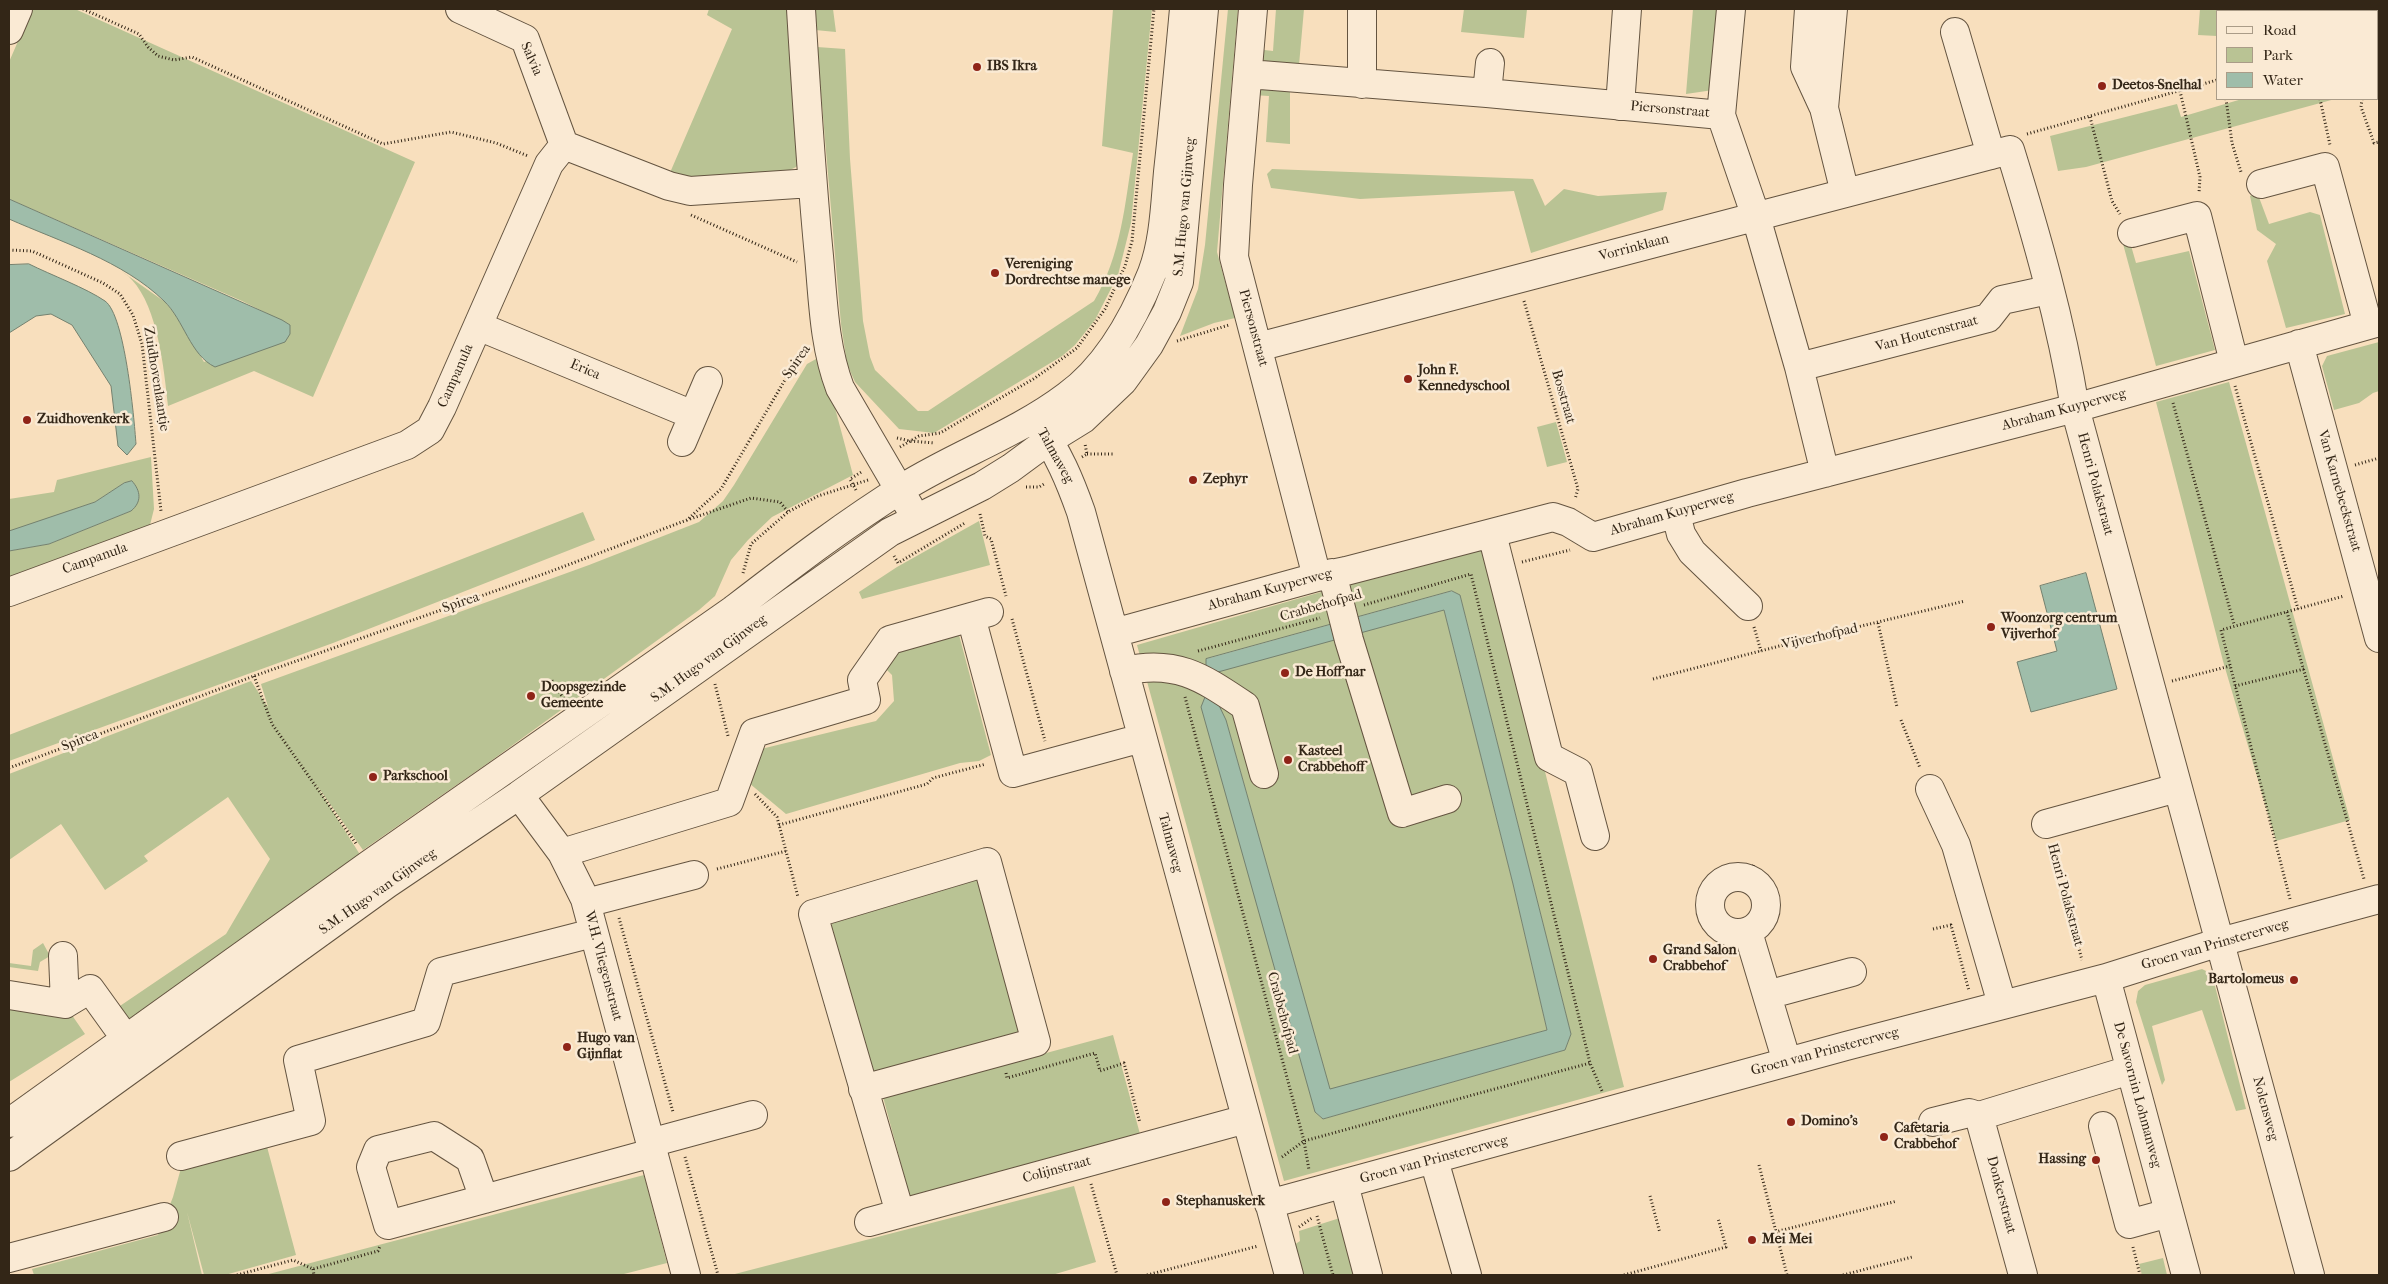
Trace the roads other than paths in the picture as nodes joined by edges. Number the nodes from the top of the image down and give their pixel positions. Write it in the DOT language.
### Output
graph roads {
  1 [pos="18,9"];
  2 [pos="460,9"];
  3 [pos="801,9"];
  4 [pos="1184,9"];
  5 [pos="1204,9"];
  6 [pos="1253,9"];
  7 [pos="1362,9"];
  8 [pos="1628,9"];
  9 [pos="1731,9"];
  10 [pos="1808,9"];
  11 [pos="1833,9"];
  12 [pos="9,30"];
  13 [pos="1955,32"];
  14 [pos="1191,38"];
  15 [pos="1490,64"];
  16 [pos="1248,74"];
  17 [pos="1362,84"];
  18 [pos="1487,93"];
  19 [pos="1620,106"];
  20 [pos="1824,108"];
  21 [pos="1721,114"];
  22 [pos="2006,147"];
  23 [pos="556,154"];
  24 [pos="812,183"];
  25 [pos="2261,184"];
  26 [pos="1845,193"];
  27 [pos="1756,217"];
  28 [pos="2132,233"];
  29 [pos="2048,290"];
  30 [pos="2374,324"];
  31 [pos="478,326"];
  32 [pos="2299,344"];
  33 [pos="1258,347"];
  34 [pos="2231,363"];
  35 [pos="1799,367"];
  36 [pos="708,381"];
  37 [pos="2075,408"];
  38 [pos="693,415"];
  39 [pos="1041,429"];
  40 [pos="682,442"];
  41 [pos="891,472"];
  42 [pos="1825,473"];
  43 [pos="1676,514"];
  44 [pos="916,519"];
  45 [pos="1492,534"];
  46 [pos="1324,575"];
  47 [pos="9,592"];
  48 [pos="1748,606"];
  49 [pos="1114,633"];
  50 [pos="2379,638"];
  51 [pos="1124,671"];
  52 [pos="1142,738"];
  53 [pos="1264,774"];
  54 [pos="2177,788"];
  55 [pos="1930,789"];
  56 [pos="520,794"];
  57 [pos="1446,799"];
  58 [pos="2046,824"];
  59 [pos="1595,836"];
  60 [pos="562,853"];
  61 [pos="694,875"];
  62 [pos="2375,900"];
  63 [pos="586,903"];
  64 [pos="1748,932"];
  65 [pos="593,933"];
  66 [pos="2220,942"];
  67 [pos="63,956"];
  68 [pos="1852,972"];
  69 [pos="2097,980"];
  70 [pos="9,995"];
  71 [pos="1767,995"];
  72 [pos="65,1004"];
  73 [pos="2002,1004"];
  74 [pos="126,1039"];
  75 [pos="1787,1062"];
  76 [pos="2130,1070"];
  77 [pos="863,1088"];
  78 [pos="753,1115"];
  79 [pos="1979,1116"];
  80 [pos="1246,1119"];
  81 [pos="1933,1122"];
  82 [pos="9,1123"];
  83 [pos="2103,1126"];
  84 [pos="651,1148"];
  85 [pos="181,1156"];
  86 [pos="9,1157"];
  87 [pos="1434,1160"];
  88 [pos="1344,1184"];
  89 [pos="484,1199"];
  90 [pos="1269,1204"];
  91 [pos="900,1213"];
  92 [pos="2169,1213"];
  93 [pos="164,1217"];
  94 [pos="869,1222"];
  95 [pos="9,1258"];
  96 [pos="685,1274"];
  97 [pos="1289,1275"];
  98 [pos="1368,1275"];
  99 [pos="1467,1275"];
  100 [pos="2023,1275"];
  101 [pos="2186,1275"];
  102 [pos="2310,1275"];
  1 -- 12 [label="street"];
  2 -- 23 [label="street, Salvia"];
  3 -- 24 [label="street, Spirea"];
  4 -- 14 [label="street"];
  5 -- 14 [label="street"];
  6 -- 16 [label="street, Piersonstraat"];
  7 -- 17 [label="street"];
  8 -- 19 [label="street, Piersonstraat"];
  9 -- 21 [label="street"];
  10 -- 20 [label="street"];
  11 -- 20 [label="street"];
  13 -- 22 [label="street, Henri Polakstraat"];
  14 -- 39 [label="street, S.M. Hugo van Gijnweg"];
  15 -- 18 [label="street"];
  16 -- 17 [label="street, Piersonstraat"];
  16 -- 33 [label="street, Piersonstraat"];
  17 -- 18 [label="street, Piersonstraat"];
  18 -- 19 [label="street, Piersonstraat"];
  19 -- 21 [label="street, Piersonstraat"];
  20 -- 26 [label="street"];
  21 -- 27 [label="street"];
  22 -- 26 [label="street, Vorrinklaan"];
  22 -- 29 [label="street, Henri Polakstraat"];
  23 -- 24 [label="street"];
  23 -- 31 [label="street, Campanula"];
  24 -- 41 [label="street, Spirea"];
  25 -- 30 [label="street, Abraham Kuyperweg"];
  26 -- 27 [label="street, Vorrinklaan"];
  27 -- 33 [label="street, Vorrinklaan"];
  27 -- 35 [label="street"];
  28 -- 34 [label="street"];
  29 -- 35 [label="street, Van Houtenstraat"];
  29 -- 37 [label="street, Henri Polakstraat"];
  30 -- 32 [label="street, Abraham Kuyperweg"];
  31 -- 38 [label="street, Erica"];
  31 -- 47 [label="street, Campanula"];
  32 -- 34 [label="street, Abraham Kuyperweg"];
  32 -- 50 [label="street, Van Karnebeekstraat"];
  33 -- 46 [label="street, Piersonstraat"];
  34 -- 37 [label="street, Abraham Kuyperweg"];
  35 -- 42 [label="street"];
  36 -- 38 [label="street"];
  37 -- 42 [label="street, Abraham Kuyperweg"];
  37 -- 54 [label="street, Henri Polakstraat"];
  38 -- 40 [label="street"];
  39 -- 41 [label="street, S.M. Hugo van Gijnweg"];
  39 -- 44 [label="street, S.M. Hugo van Gijnweg"];
  39 -- 49 [label="street, Talmaweg"];
  41 -- 44 [label="street, Spirea"];
  41 -- 74 [label="street, S.M. Hugo van Gijnweg"];
  42 -- 43 [label="street, Abraham Kuyperweg"];
  43 -- 45 [label="street, Abraham Kuyperweg"];
  43 -- 48 [label="street"];
  44 -- 56 [label="street, S.M. Hugo van Gijnweg"];
  45 -- 46 [label="street, Abraham Kuyperweg"];
  45 -- 59 [label="street"];
  46 -- 49 [label="street, Abraham Kuyperweg"];
  46 -- 57 [label="street, Piersonstraat"];
  49 -- 51 [label="street, Talmaweg"];
  51 -- 52 [label="street, Talmaweg"];
  51 -- 53 [label="street"];
  52 -- 60 [label="street"];
  52 -- 80 [label="street, Talmaweg"];
  54 -- 58 [label="street, Henri Polakstraat"];
  54 -- 66 [label="street, Henri Polakstraat"];
  55 -- 73 [label="street"];
  56 -- 60 [label="street, W.H. Vliegenstraat"];
  56 -- 86 [label="street, S.M. Hugo van Gijnweg"];
  60 -- 63 [label="street, W.H. Vliegenstraat"];
  61 -- 63 [label="street"];
  62 -- 66 [label="street, Groen van Prinstererweg"];
  63 -- 65 [label="street, W.H. Vliegenstraat"];
  64 -- 64 [label="street"];
  64 -- 71 [label="street"];
  65 -- 84 [label="street, W.H. Vliegenstraat"];
  65 -- 85 [label="street"];
  66 -- 69 [label="street, Groen van Prinstererweg"];
  66 -- 102 [label="street, Nolensweg"];
  67 -- 72 [label="street"];
  68 -- 71 [label="street"];
  69 -- 73 [label="street, Groen van Prinstererweg"];
  69 -- 76 [label="street, De Savornin Lohmanweg"];
  70 -- 72 [label="street"];
  71 -- 75 [label="street"];
  72 -- 74 [label="street"];
  73 -- 75 [label="street, Groen van Prinstererweg"];
  74 -- 82 [label="street, S.M. Hugo van Gijnweg"];
  75 -- 87 [label="street, Groen van Prinstererweg"];
  76 -- 79 [label="street"];
  76 -- 92 [label="street, De Savornin Lohmanweg"];
  77 -- 77 [label="street"];
  77 -- 91 [label="street"];
  78 -- 84 [label="street"];
  79 -- 81 [label="street"];
  79 -- 100 [label="street, Donkerstraat"];
  80 -- 90 [label="street, Talmaweg"];
  80 -- 91 [label="street, Colijnstraat"];
  83 -- 92 [label="street"];
  84 -- 89 [label="street"];
  84 -- 96 [label="street, W.H. Vliegenstraat"];
  87 -- 88 [label="street, Groen van Prinstererweg"];
  87 -- 99 [label="street"];
  88 -- 90 [label="street, Groen van Prinstererweg"];
  88 -- 98 [label="street"];
  89 -- 89 [label="street"];
  90 -- 97 [label="street, Talmaweg"];
  91 -- 94 [label="street, Colijnstraat"];
  92 -- 101 [label="street, De Savornin Lohmanweg"];
  93 -- 95 [label="street"];
}
